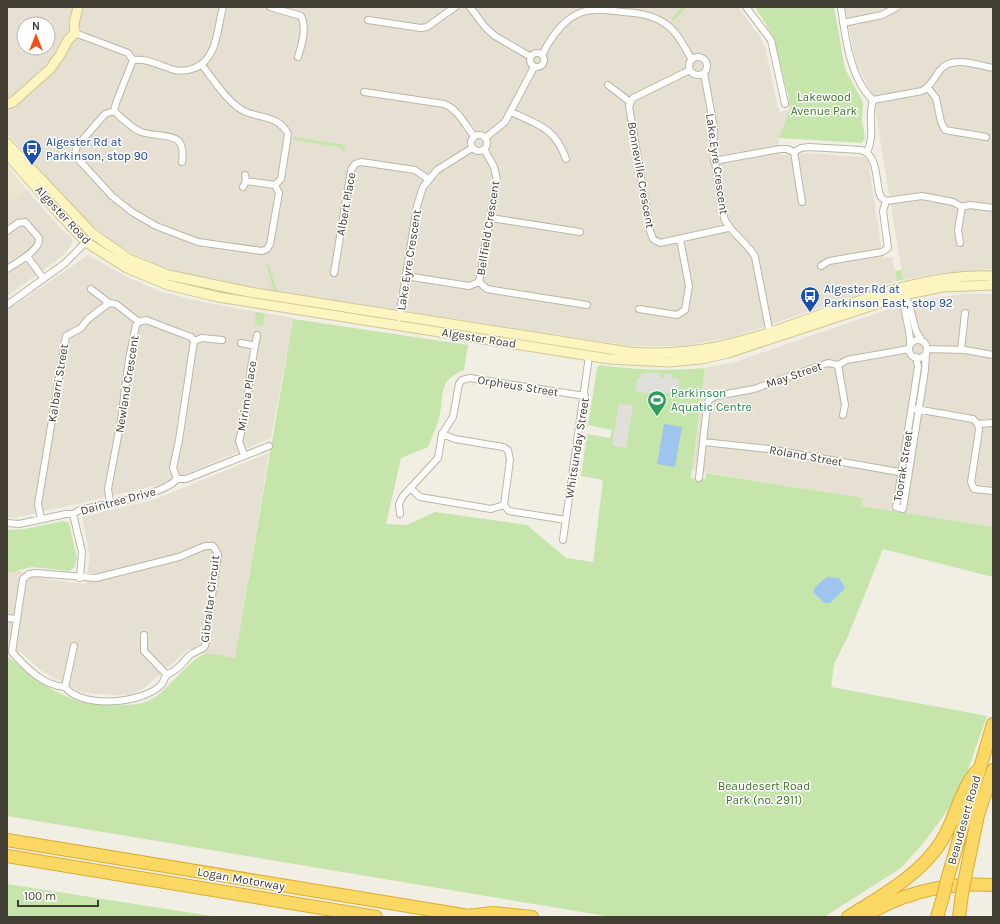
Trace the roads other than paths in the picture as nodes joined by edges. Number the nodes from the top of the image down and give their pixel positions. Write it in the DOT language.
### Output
graph roads {
  1 [pos="78,7"];
  2 [pos="224,7"];
  3 [pos="270,7"];
  4 [pos="455,7"];
  5 [pos="470,7"];
  6 [pos="746,7"];
  7 [pos="841,7"];
  8 [pos="897,7"];
  9 [pos="368,20"];
  10 [pos="843,23"];
  11 [pos="75,33"];
  12 [pos="542,55"];
  13 [pos="298,57"];
  14 [pos="531,57"];
  15 [pos="133,60"];
  16 [pos="692,60"];
  17 [pos="202,65"];
  18 [pos="534,67"];
  19 [pos="993,68"];
  20 [pos="690,70"];
  21 [pos="704,73"];
  22 [pos="608,85"];
  23 [pos="928,88"];
  24 [pos="364,92"];
  25 [pos="873,100"];
  26 [pos="630,102"];
  27 [pos="10,103"];
  28 [pos="785,104"];
  29 [pos="7,111"];
  30 [pos="114,111"];
  31 [pos="511,112"];
  32 [pos="474,136"];
  33 [pos="986,137"];
  34 [pos="485,138"];
  35 [pos="7,143"];
  36 [pos="472,148"];
  37 [pos="484,149"];
  38 [pos="794,152"];
  39 [pos="867,152"];
  40 [pos="7,154"];
  41 [pos="566,159"];
  42 [pos="714,161"];
  43 [pos="182,162"];
  44 [pos="428,179"];
  45 [pos="275,186"];
  46 [pos="243,187"];
  47 [pos="886,201"];
  48 [pos="802,202"];
  49 [pos="962,207"];
  50 [pos="993,208"];
  51 [pos="491,218"];
  52 [pos="728,228"];
  53 [pos="7,231"];
  54 [pos="580,232"];
  55 [pos="93,234"];
  56 [pos="680,239"];
  57 [pos="86,242"];
  58 [pos="960,242"];
  59 [pos="27,256"];
  60 [pos="821,266"];
  61 [pos="7,269"];
  62 [pos="334,273"];
  63 [pos="406,276"];
  64 [pos="993,276"];
  65 [pos="43,278"];
  66 [pos="479,282"];
  67 [pos="993,285"];
  68 [pos="91,289"];
  69 [pos="902,290"];
  70 [pos="109,303"];
  71 [pos="7,305"];
  72 [pos="587,305"];
  73 [pos="639,310"];
  74 [pos="965,313"];
  75 [pos="399,316"];
  76 [pos="139,322"];
  77 [pos="398,326"];
  78 [pos="257,335"];
  79 [pos="770,335"];
  80 [pos="222,340"];
  81 [pos="194,341"];
  82 [pos="922,341"];
  83 [pos="241,343"];
  84 [pos="255,346"];
  85 [pos="590,346"];
  86 [pos="910,347"];
  87 [pos="961,350"];
  88 [pos="926,351"];
  89 [pos="993,355"];
  90 [pos="589,356"];
  91 [pos="916,357"];
  92 [pos="838,365"];
  93 [pos="585,396"];
  94 [pos="915,409"];
  95 [pos="843,415"];
  96 [pos="993,423"];
  97 [pos="978,424"];
  98 [pos="442,434"];
  99 [pos="703,442"];
  100 [pos="269,446"];
  101 [pos="244,455"];
  102 [pos="905,473"];
  103 [pos="699,478"];
  104 [pos="177,479"];
  105 [pos="410,488"];
  106 [pos="993,491"];
  107 [pos="110,502"];
  108 [pos="504,505"];
  109 [pos="73,514"];
  110 [pos="400,514"];
  111 [pos="41,519"];
  112 [pos="566,520"];
  113 [pos="7,523"];
  114 [pos="563,540"];
  115 [pos="80,578"];
  116 [pos="7,618"];
  117 [pos="16,619"];
  118 [pos="144,635"];
  119 [pos="74,646"];
  120 [pos="167,675"];
  121 [pos="65,687"];
  122 [pos="993,724"];
  123 [pos="979,769"];
  124 [pos="993,770"];
  125 [pos="7,840"];
  126 [pos="7,856"];
  127 [pos="993,886"];
  128 [pos="282,902"];
  129 [pos="471,916"];
  130 [pos="333,917"];
  131 [pos="376,917"];
  132 [pos="532,917"];
  133 [pos="848,917"];
  134 [pos="863,917"];
  135 [pos="937,917"];
  136 [pos="959,917"];
  1 -- 11 [label="main road"];
  2 -- 17 [label="street"];
  3 -- 13 [label="street"];
  4 -- 9 [label="street"];
  5 -- 14 [label="street"];
  6 -- 28 [label="street"];
  7 -- 10 [label="street"];
  8 -- 10 [label="street"];
  10 -- 25 [label="street"];
  11 -- 15 [label="street"];
  11 -- 27 [label="main road"];
  12 -- 14 [label="street"];
  12 -- 16 [label="street"];
  12 -- 18 [label="street"];
  14 -- 18 [label="street"];
  15 -- 17 [label="street"];
  15 -- 30 [label="street"];
  16 -- 20 [label="street"];
  16 -- 21 [label="street"];
  17 -- 45 [label="street"];
  18 -- 31 [label="street"];
  19 -- 23 [label="street"];
  20 -- 21 [label="street"];
  20 -- 26 [label="street"];
  21 -- 42 [label="street, Lake Eyre Crescent"];
  22 -- 26 [label="street"];
  23 -- 25 [label="street"];
  23 -- 33 [label="street"];
  24 -- 32 [label="street"];
  25 -- 39 [label="street"];
  26 -- 56 [label="street, Bonneville Crescent"];
  27 -- 29 [label="main road"];
  30 -- 43 [label="street"];
  30 -- 45 [label="street"];
  31 -- 34 [label="street"];
  31 -- 41 [label="street"];
  32 -- 34 [label="street"];
  32 -- 36 [label="street"];
  34 -- 37 [label="street"];
  35 -- 55 [label="main road, Algester Road"];
  36 -- 37 [label="street"];
  36 -- 44 [label="street, Lake Eyre Crescent"];
  37 -- 51 [label="street, Bellfield Crescent"];
  38 -- 39 [label="street"];
  38 -- 42 [label="street"];
  38 -- 48 [label="street"];
  39 -- 47 [label="street"];
  40 -- 57 [label="main road, Algester Road"];
  42 -- 52 [label="street, Lake Eyre Crescent"];
  44 -- 62 [label="street, Albert Place"];
  44 -- 63 [label="street, Lake Eyre Crescent"];
  45 -- 46 [label="street"];
  47 -- 49 [label="street"];
  47 -- 60 [label="street"];
  49 -- 50 [label="street"];
  49 -- 58 [label="street"];
  51 -- 54 [label="street"];
  51 -- 66 [label="street, Bellfield Crescent"];
  52 -- 56 [label="street, Bonneville Crescent"];
  52 -- 79 [label="street, Lake Eyre Crescent"];
  53 -- 59 [label="street"];
  55 -- 57 [label="street"];
  55 -- 75 [label="main road, Algester Road"];
  56 -- 73 [label="street"];
  57 -- 65 [label="street"];
  57 -- 77 [label="main road, Algester Road"];
  59 -- 61 [label="street"];
  59 -- 65 [label="street"];
  63 -- 66 [label="street, Bellfield Crescent"];
  63 -- 75 [label="street, Lake Eyre Crescent"];
  64 -- 69 [label="main road, Algester Road"];
  65 -- 71 [label="street"];
  66 -- 72 [label="street"];
  67 -- 69 [label="main road, Algester Road"];
  68 -- 70 [label="street"];
  69 -- 79 [label="main road, Algester Road"];
  69 -- 82 [label="street"];
  69 -- 86 [label="street"];
  70 -- 76 [label="street"];
  70 -- 111 [label="street, Kalbarri Street"];
  74 -- 87 [label="street"];
  75 -- 77 [label="street, Lake Eyre Crescent"];
  75 -- 85 [label="main road, Algester Road"];
  76 -- 81 [label="street, Newland Crescent"];
  76 -- 107 [label="street, Newland Crescent"];
  77 -- 90 [label="main road, Algester Road"];
  78 -- 84 [label="street, Mirima Place"];
  79 -- 85 [label="main road, Algester Road"];
  79 -- 90 [label="main road, Algester Road"];
  80 -- 81 [label="street"];
  81 -- 104 [label="street"];
  82 -- 86 [label="street"];
  82 -- 88 [label="street"];
  83 -- 84 [label="street"];
  84 -- 101 [label="street, Mirima Place"];
  85 -- 90 [label="main road"];
  86 -- 91 [label="street"];
  86 -- 92 [label="street, May Street"];
  87 -- 88 [label="street"];
  87 -- 89 [label="street"];
  88 -- 91 [label="street"];
  88 -- 94 [label="street, Toorak Street"];
  90 -- 93 [label="street, Whitsunday Street"];
  91 -- 94 [label="street, Toorak Street"];
  92 -- 95 [label="street"];
  92 -- 99 [label="street, May Street"];
  93 -- 98 [label="street, Orpheus Street"];
  93 -- 112 [label="street, Whitsunday Street"];
  94 -- 97 [label="street"];
  94 -- 102 [label="street, Toorak Street"];
  96 -- 97 [label="street"];
  97 -- 106 [label="street"];
  98 -- 105 [label="street, Orpheus Street"];
  98 -- 108 [label="street"];
  99 -- 102 [label="street, Roland Street"];
  99 -- 103 [label="street, May Street"];
  100 -- 101 [label="street, Daintree Drive"];
  101 -- 104 [label="street, Daintree Drive"];
  102 -- 102 [label="street, Toorak Street"];
  104 -- 107 [label="street, Daintree Drive"];
  105 -- 108 [label="street"];
  105 -- 110 [label="street, Orpheus Street"];
  107 -- 109 [label="street, Daintree Drive"];
  108 -- 112 [label="street"];
  109 -- 111 [label="street, Daintree Drive"];
  109 -- 115 [label="street"];
  111 -- 113 [label="street, Daintree Drive"];
  112 -- 114 [label="street, Whitsunday Street"];
  115 -- 117 [label="street, Gibraltar Circuit"];
  115 -- 120 [label="street, Gibraltar Circuit"];
  116 -- 117 [label="street"];
  117 -- 121 [label="street, Gibraltar Circuit"];
  118 -- 120 [label="street"];
  119 -- 121 [label="street"];
  120 -- 121 [label="street, Gibraltar Circuit"];
  122 -- 123 [label="highway, Beaudesert Road"];
  123 -- 133 [label="highway"];
  123 -- 135 [label="highway, Beaudesert Road, bridge"];
  124 -- 136 [label="highway, Beaudesert Road, bridge"];
  125 -- 129 [label="highway, Logan Motorway"];
  126 -- 128 [label="highway, Logan Motorway"];
  127 -- 134 [label="highway"];
  128 -- 130 [label="highway"];
  128 -- 131 [label="highway, Logan Motorway"];
  129 -- 132 [label="highway, Logan Motorway"];
}
